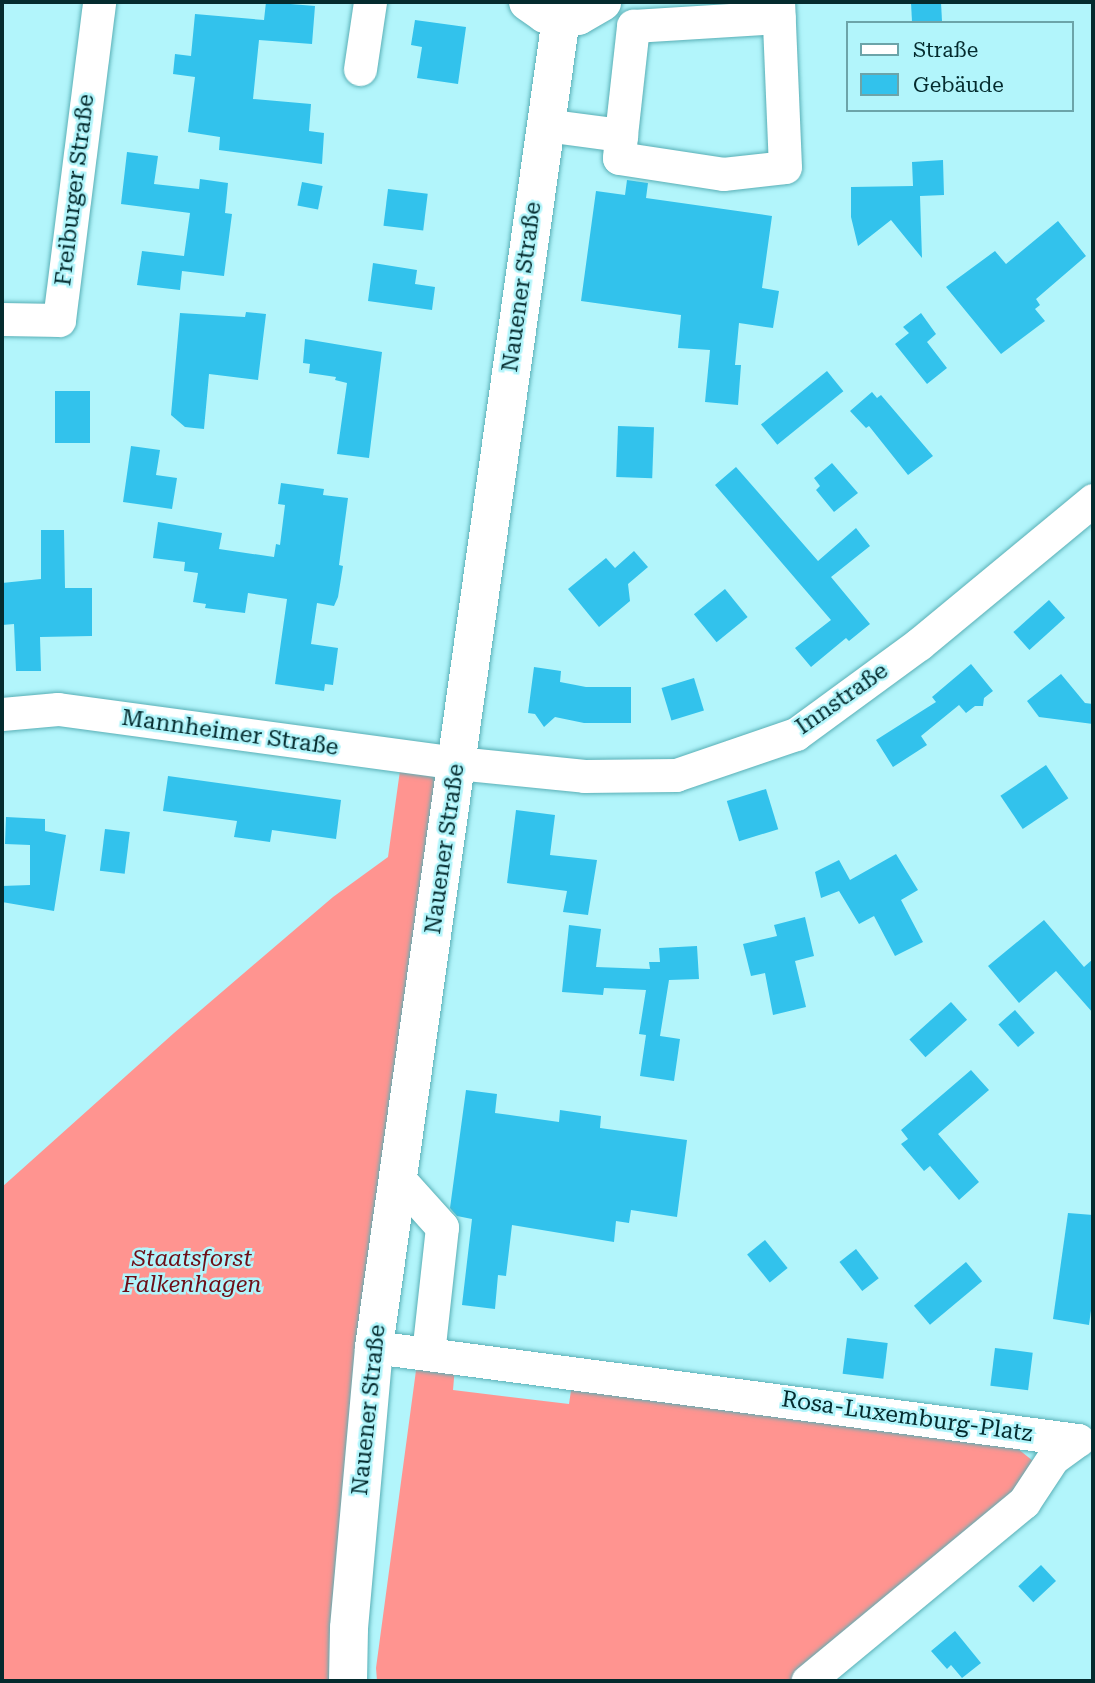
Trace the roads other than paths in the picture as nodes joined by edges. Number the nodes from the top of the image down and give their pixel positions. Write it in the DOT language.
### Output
graph roads {
  1 [pos="99,2"];
  2 [pos="370,2"];
  3 [pos="602,2"];
  4 [pos="778,9"];
  5 [pos="544,10"];
  6 [pos="360,69"];
  7 [pos="545,125"];
  8 [pos="621,135"];
  9 [pos="2,319"];
  10 [pos="1093,500"];
  11 [pos="2,714"];
  12 [pos="457,763"];
  13 [pos="398,1178"];
  14 [pos="374,1346"];
  15 [pos="428,1353"];
  16 [pos="1088,1437"];
  17 [pos="348,1681"];
  18 [pos="808,1681"];
  1 -- 9 [label="street, Freiburger Straße"];
  2 -- 6 [label="street"];
  3 -- 5 [label="main road"];
  4 -- 8 [label="street"];
  4 -- 8 [label="street"];
  5 -- 7 [label="main road, Nauener Straße"];
  7 -- 8 [label="street"];
  7 -- 12 [label="main road, Nauener Straße"];
  10 -- 12 [label="street, Innstraße"];
  11 -- 12 [label="street, Mannheimer Straße"];
  12 -- 13 [label="main road, Nauener Straße"];
  13 -- 14 [label="main road, Nauener Straße"];
  13 -- 15 [label="street"];
  14 -- 15 [label="street, Rosa-Luxemburg-Platz"];
  14 -- 17 [label="main road, Nauener Straße"];
  15 -- 16 [label="street, Rosa-Luxemburg-Platz"];
  16 -- 18 [label="street, Rosa-Luxemburg-Platz"];
}
